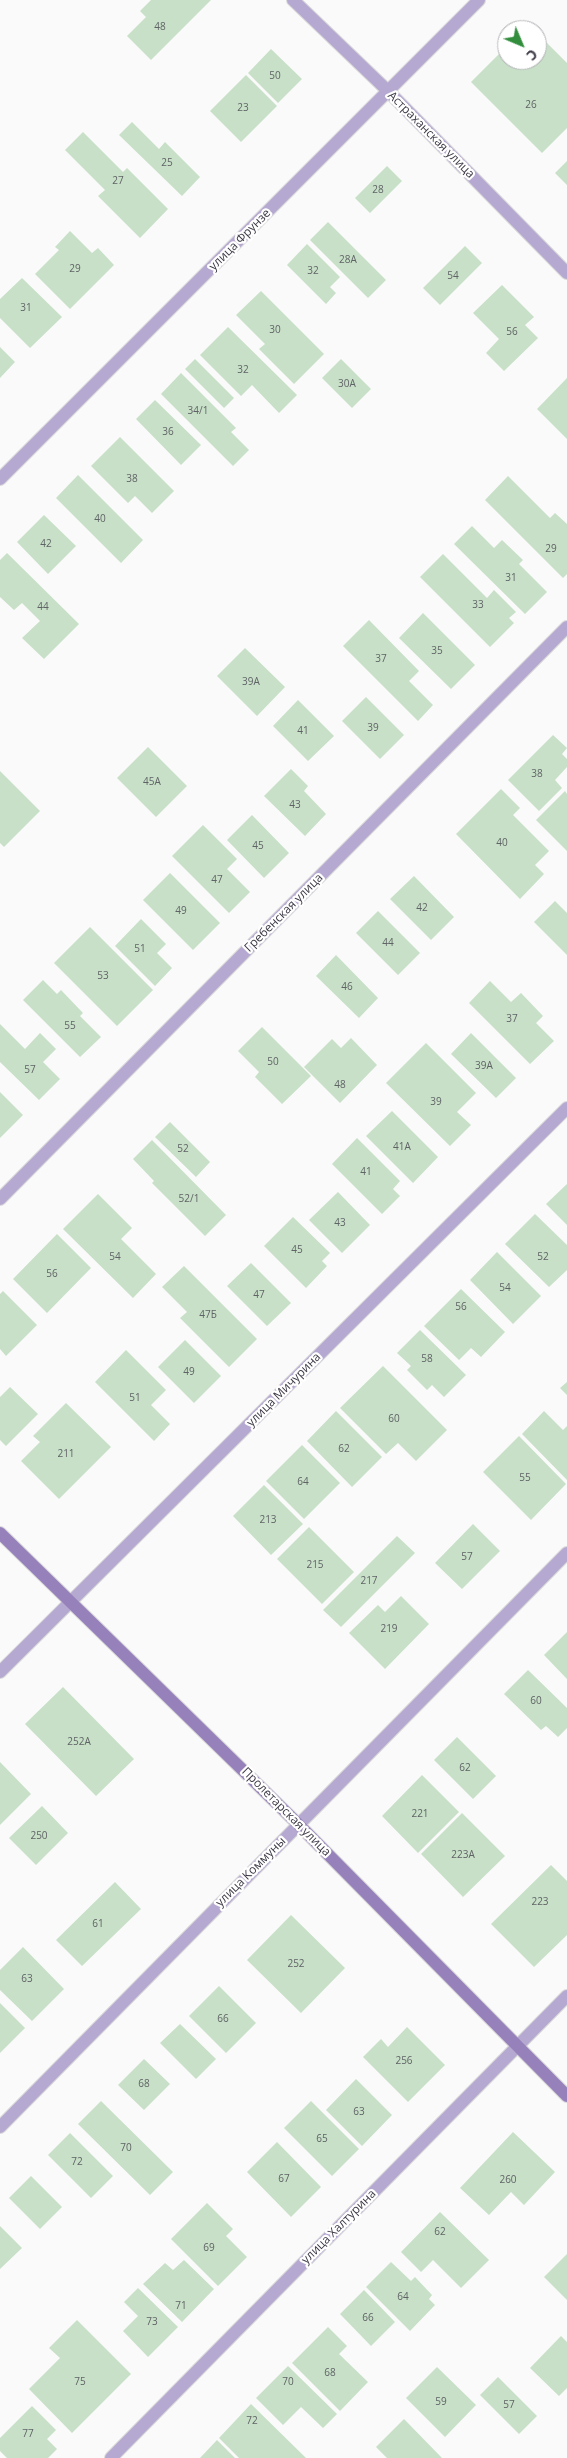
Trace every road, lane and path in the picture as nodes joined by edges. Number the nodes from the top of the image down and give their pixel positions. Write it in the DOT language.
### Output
graph roads {
  1 [pos="293,0"];
  2 [pos="479,0"];
  3 [pos="389,92"];
  4 [pos="567,273"];
  5 [pos="0,479"];
  6 [pos="567,627"];
  7 [pos="567,1108"];
  8 [pos="0,1199"];
  9 [pos="0,1533"];
  10 [pos="567,1553"];
  11 [pos="70,1602"];
  12 [pos="0,1672"];
  13 [pos="298,1824"];
  14 [pos="567,1996"];
  15 [pos="516,2047"];
  16 [pos="567,2096"];
  17 [pos="0,2127"];
  18 [pos="111,2458"];
  1 -- 3 [label="street, Астраханская улица"];
  2 -- 3 [label="street, улица Фрунзе"];
  3 -- 4 [label="street, Астраханская улица"];
  3 -- 5 [label="street, улица Фрунзе"];
  6 -- 8 [label="street, Гребенская улица"];
  7 -- 11 [label="street, улица Мичурина"];
  9 -- 11 [label="main road, Пролетарская улица"];
  10 -- 13 [label="street, улица Коммуны"];
  11 -- 12 [label="street, улица Мичурина"];
  11 -- 13 [label="main road, Пролетарская улица"];
  13 -- 15 [label="main road, Пролетарская улица"];
  13 -- 17 [label="street, улица Коммуны"];
  14 -- 15 [label="street, улица Халтурина"];
  15 -- 16 [label="main road, Пролетарская улица"];
  15 -- 18 [label="street, улица Халтурина"];
}
